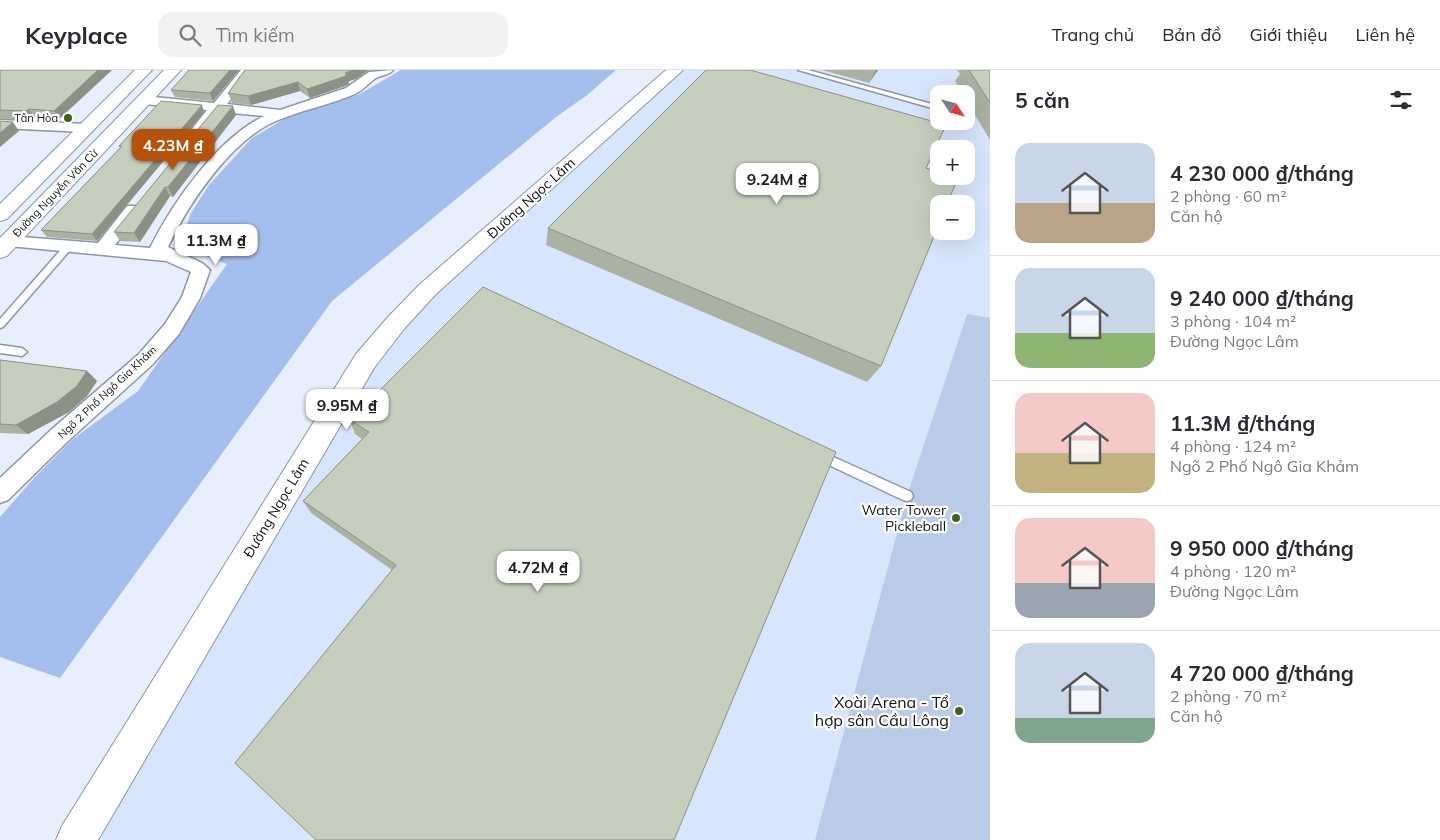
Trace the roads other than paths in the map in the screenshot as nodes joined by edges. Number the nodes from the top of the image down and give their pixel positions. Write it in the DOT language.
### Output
graph roads {
  1 [pos="144,70"];
  2 [pos="173,70"];
  3 [pos="248,70"];
  4 [pos="387,70"];
  5 [pos="675,70"];
  6 [pos="800,70"];
  7 [pos="144,100"];
  8 [pos="930,106"];
  9 [pos="216,108"];
  10 [pos="283,114"];
  11 [pos="0,124"];
  12 [pos="86,128"];
  13 [pos="192,138"];
  14 [pos="144,198"];
  15 [pos="2,212"];
  16 [pos="4,246"];
  17 [pos="68,247"];
  18 [pos="102,250"];
  19 [pos="166,255"];
  20 [pos="0,325"];
  21 [pos="0,349"];
  22 [pos="22,352"];
  23 [pos="808,450"];
  24 [pos="0,492"];
  25 [pos="907,496"];
  26 [pos="76,840"];
  1 -- 12 [label="main road, Đường Nguyễn Văn Cừ"];
  2 -- 7 [label="main road, Đường Nguyễn Văn Cừ"];
  3 -- 9 [label="street"];
  4 -- 10 [label="street"];
  5 -- 26 [label="main road, Đường Ngọc Lâm"];
  6 -- 8 [label="lane"];
  7 -- 9 [label="street"];
  7 -- 16 [label="main road, Đường Nguyễn Văn Cừ"];
  9 -- 10 [label="street"];
  9 -- 13 [label="street"];
  10 -- 19 [label="street"];
  11 -- 12 [label="street"];
  12 -- 15 [label="main road, Đường Nguyễn Văn Cừ"];
  14 -- 18 [label="street"];
  16 -- 17 [label="street"];
  17 -- 18 [label="street"];
  17 -- 20 [label="lane"];
  18 -- 19 [label="street"];
  19 -- 24 [label="street, Ngõ 2 Phố Ngô Gia Khảm"];
  21 -- 22 [label="lane"];
  23 -- 25 [label="lane"];
}
